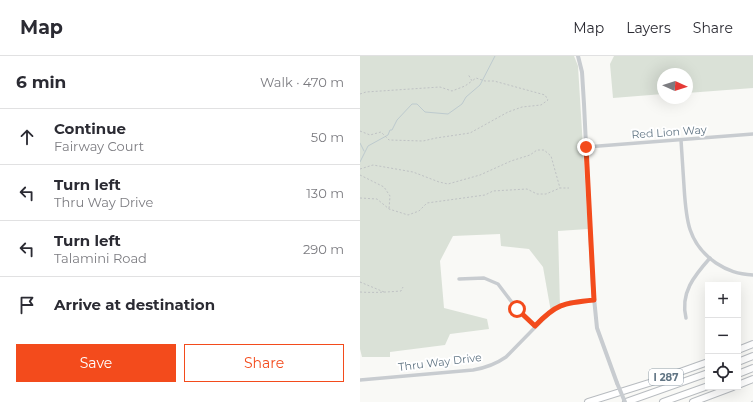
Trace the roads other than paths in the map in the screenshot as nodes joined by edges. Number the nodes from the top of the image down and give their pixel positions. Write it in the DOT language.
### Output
graph roads {
  1 [pos="578,56"];
  2 [pos="753,134"];
  3 [pos="681,140"];
  4 [pos="586,147"];
  5 [pos="710,258"];
  6 [pos="753,275"];
  7 [pos="459,279"];
  8 [pos="594,300"];
  9 [pos="686,318"];
  10 [pos="535,326"];
  11 [pos="753,344"];
  12 [pos="741,349"];
  13 [pos="753,356"];
  14 [pos="741,361"];
  15 [pos="705,363"];
  16 [pos="753,368"];
  17 [pos="741,373"];
  18 [pos="705,374"];
  19 [pos="753,379"];
  20 [pos="360,380"];
  21 [pos="741,384"];
  22 [pos="705,387"];
  23 [pos="725,390"];
  24 [pos="588,402"];
  25 [pos="625,402"];
  26 [pos="663,402"];
  27 [pos="693,402"];
  1 -- 4 [label="street"];
  2 -- 3 [label="street, Red Lion Way"];
  3 -- 4 [label="street, Red Lion Way"];
  3 -- 5 [label="street"];
  4 -- 8 [label="street"];
  5 -- 6 [label="street"];
  5 -- 9 [label="street"];
  7 -- 10 [label="street"];
  8 -- 10 [label="street, Thru Way Drive"];
  8 -- 25 [label="street, bridge"];
  10 -- 20 [label="street, Thru Way Drive"];
  11 -- 12 [label="highway"];
  13 -- 14 [label="highway"];
  15 -- 24 [label="highway, I 287"];
  16 -- 17 [label="highway"];
  18 -- 25 [label="highway, I 287"];
  19 -- 21 [label="highway"];
  22 -- 26 [label="highway, I 287"];
  23 -- 27 [label="highway"];
}
